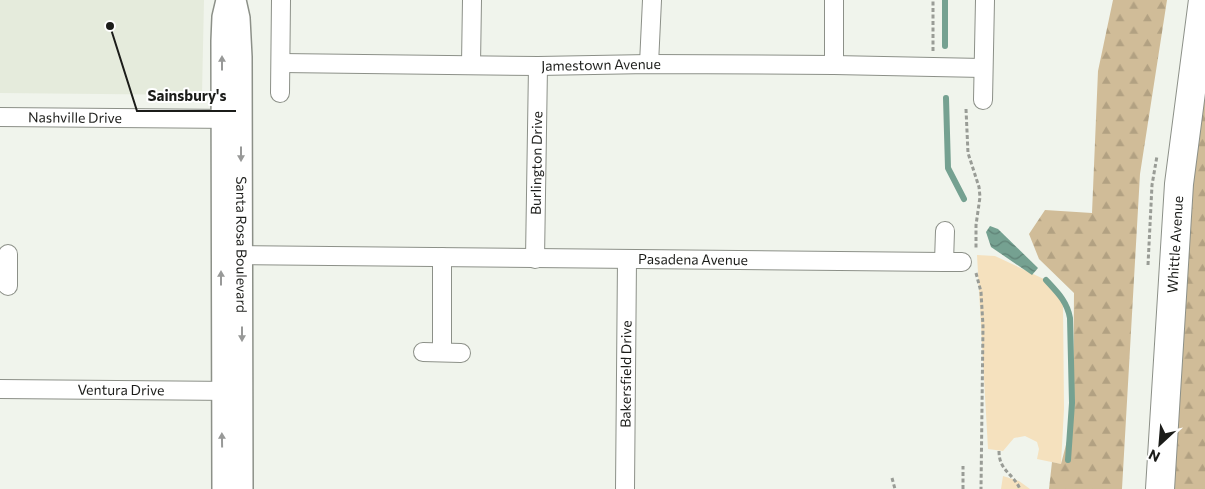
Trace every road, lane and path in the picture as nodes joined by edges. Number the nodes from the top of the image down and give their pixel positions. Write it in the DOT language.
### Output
graph roads {
  1 [pos="226,0"];
  2 [pos="235,0"];
  3 [pos="281,0"];
  4 [pos="472,0"];
  5 [pos="652,0"];
  6 [pos="834,0"];
  7 [pos="933,0"];
  8 [pos="985,0"];
  9 [pos="1203,0"];
  10 [pos="933,56"];
  11 [pos="281,63"];
  12 [pos="471,64"];
  13 [pos="650,64"];
  14 [pos="834,65"];
  15 [pos="538,66"];
  16 [pos="983,68"];
  17 [pos="280,93"];
  18 [pos="983,100"];
  19 [pos="966,107"];
  20 [pos="0,117"];
  21 [pos="231,120"];
  22 [pos="945,231"];
  23 [pos="8,254"];
  24 [pos="231,255"];
  25 [pos="442,257"];
  26 [pos="536,258"];
  27 [pos="627,259"];
  28 [pos="944,262"];
  29 [pos="969,263"];
  30 [pos="10,286"];
  31 [pos="423,352"];
  32 [pos="442,352"];
  33 [pos="461,353"];
  34 [pos="0,389"];
  35 [pos="232,390"];
  36 [pos="999,451"];
  37 [pos="963,466"];
  38 [pos="892,478"];
  39 [pos="223,489"];
  40 [pos="242,489"];
  41 [pos="625,489"];
  42 [pos="895,489"];
  43 [pos="963,489"];
  44 [pos="981,489"];
  45 [pos="1020,489"];
  46 [pos="1160,489"];
  21 -- 1 [label="street, Santa Rosa Boulevard, one-way"];
  2 -- 21 [label="street, Santa Rosa Boulevard"];
  3 -- 11 [label="street"];
  4 -- 12 [label="street"];
  5 -- 13 [label="street"];
  6 -- 14 [label="street"];
  7 -- 10 [label="path"];
  8 -- 16 [label="street"];
  9 -- 46 [label="main road, Whittle Avenue"];
  11 -- 12 [label="street, Jamestown Avenue"];
  11 -- 17 [label="street"];
  12 -- 15 [label="street, Jamestown Avenue"];
  13 -- 14 [label="street, Jamestown Avenue"];
  13 -- 15 [label="street, Jamestown Avenue"];
  14 -- 16 [label="street, Jamestown Avenue"];
  15 -- 26 [label="street, Burlington Drive"];
  16 -- 18 [label="street"];
  19 -- 29 [label="path"];
  20 -- 21 [label="street, Nashville Drive"];
  21 -- 24 [label="street, Santa Rosa Boulevard"];
  22 -- 28 [label="street"];
  23 -- 30 [label="street"];
  24 -- 25 [label="street, Pasadena Avenue"];
  24 -- 35 [label="street, Santa Rosa Boulevard"];
  25 -- 26 [label="street, Pasadena Avenue"];
  25 -- 32 [label="street"];
  26 -- 27 [label="street, Pasadena Avenue"];
  27 -- 28 [label="street, Pasadena Avenue"];
  27 -- 41 [label="street, Bakersfield Drive"];
  28 -- 29 [label="street, Pasadena Avenue"];
  29 -- 44 [label="path"];
  31 -- 32 [label="street"];
  32 -- 33 [label="street"];
  34 -- 35 [label="street, Ventura Drive"];
  39 -- 35 [label="street, Santa Rosa Boulevard, one-way"];
  35 -- 40 [label="street, Santa Rosa Boulevard"];
  36 -- 45 [label="path"];
  37 -- 43 [label="path"];
  38 -- 42 [label="path"];
}
